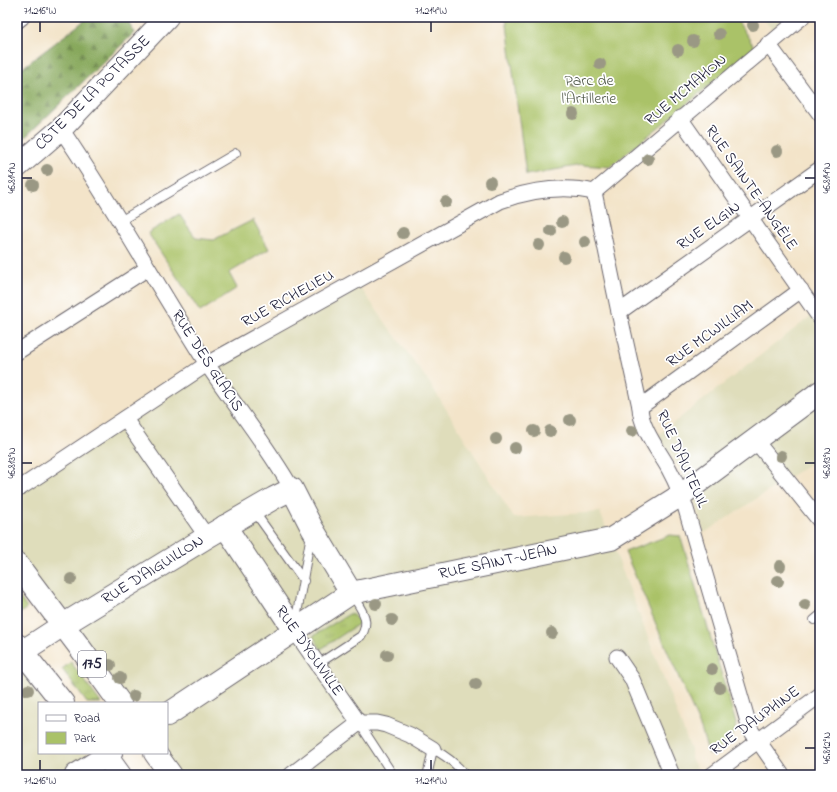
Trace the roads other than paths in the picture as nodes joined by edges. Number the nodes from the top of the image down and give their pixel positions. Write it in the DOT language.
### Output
graph roads {
  1 [pos="22,17"];
  2 [pos="167,17"];
  3 [pos="802,17"];
  4 [pos="17,20"];
  5 [pos="768,44"];
  6 [pos="820,114"];
  7 [pos="680,118"];
  8 [pos="61,129"];
  9 [pos="236,153"];
  10 [pos="17,167"];
  11 [pos="820,169"];
  12 [pos="594,192"];
  13 [pos="750,218"];
  14 [pos="120,221"];
  15 [pos="148,268"];
  16 [pos="801,290"];
  17 [pos="619,312"];
  18 [pos="820,318"];
  19 [pos="17,352"];
  20 [pos="207,364"];
  21 [pos="820,392"];
  22 [pos="640,407"];
  23 [pos="125,419"];
  24 [pos="755,440"];
  25 [pos="292,489"];
  26 [pos="17,490"];
  27 [pos="681,495"];
  28 [pos="253,510"];
  29 [pos="820,521"];
  30 [pos="312,528"];
  31 [pos="216,532"];
  32 [pos="17,564"];
  33 [pos="304,581"];
  34 [pos="351,593"];
  35 [pos="63,625"];
  36 [pos="294,630"];
  37 [pos="19,651"];
  38 [pos="618,657"];
  39 [pos="318,664"];
  40 [pos="820,696"];
  41 [pos="62,702"];
  42 [pos="119,702"];
  43 [pos="168,714"];
  44 [pos="359,724"];
  45 [pos="758,741"];
  46 [pos="433,749"];
  47 [pos="107,754"];
  48 [pos="156,754"];
  49 [pos="76,775"];
  50 [pos="120,775"];
  51 [pos="171,775"];
  52 [pos="291,775"];
  53 [pos="393,775"];
  54 [pos="430,775"];
  55 [pos="465,775"];
  56 [pos="672,775"];
  57 [pos="712,775"];
  58 [pos="782,775"];
  1 -- 4 [label="street"];
  2 -- 8 [label="street, CÔTE DE LA POTASSE"];
  3 -- 5 [label="street, RUE MCMAHON"];
  5 -- 6 [label="street"];
  5 -- 7 [label="street, RUE MCMAHON"];
  7 -- 12 [label="street, RUE MCMAHON"];
  7 -- 13 [label="street, RUE SAINTE-ANGÈLE"];
  8 -- 10 [label="street, CÔTE DE LA POTASSE"];
  8 -- 14 [label="street, RUE DES GLACIS"];
  9 -- 14 [label="lane"];
  11 -- 13 [label="street, RUE ELGIN"];
  12 -- 17 [label="street, RUE D'AUTEUIL"];
  12 -- 20 [label="street, RUE RICHELIEU"];
  13 -- 16 [label="street, RUE SAINTE-ANGÈLE"];
  13 -- 17 [label="street, RUE ELGIN"];
  14 -- 15 [label="street, RUE DES GLACIS"];
  15 -- 19 [label="street"];
  15 -- 20 [label="street, RUE DES GLACIS"];
  16 -- 18 [label="street, RUE SAINTE-ANGÈLE"];
  16 -- 22 [label="street, RUE MCWILLIAM"];
  17 -- 22 [label="street, RUE D'AUTEUIL"];
  20 -- 23 [label="street, RUE RICHELIEU"];
  20 -- 25 [label="street, RUE DES GLACIS"];
  21 -- 24 [label="street, RUE SAINT-JEAN"];
  22 -- 27 [label="street, RUE D'AUTEUIL"];
  23 -- 26 [label="street, RUE RICHELIEU"];
  23 -- 31 [label="street, RUE D'YOUVILLE"];
  24 -- 27 [label="street, RUE SAINT-JEAN"];
  24 -- 29 [label="street"];
  25 -- 28 [label="street, RUE D'AIGUILLON"];
  25 -- 30 [label="street, RUE DES GLACIS"];
  27 -- 34 [label="street, RUE SAINT-JEAN"];
  27 -- 45 [label="street, RUE D'AUTEUIL"];
  28 -- 31 [label="street, RUE D'AIGUILLON"];
  28 -- 33 [label="lane"];
  30 -- 33 [label="lane"];
  30 -- 34 [label="street, RUE DES GLACIS"];
  31 -- 35 [label="street, RUE D'AIGUILLON"];
  31 -- 36 [label="street, RUE D'YOUVILLE"];
  32 -- 35 [label="street, 175"];
  33 -- 36 [label="lane"];
  34 -- 36 [label="street, RUE SAINT-JEAN"];
  34 -- 39 [label="lane"];
  35 -- 37 [label="street, RUE D'AIGUILLON"];
  35 -- 42 [label="street, 175"];
  36 -- 39 [label="street, RUE D'YOUVILLE"];
  36 -- 43 [label="street, RUE SAINT-JEAN"];
  37 -- 41 [label="street"];
  38 -- 56 [label="street"];
  39 -- 44 [label="street, RUE D'YOUVILLE"];
  40 -- 45 [label="street, RUE DAUPHINE"];
  44 -- 46 [label="street"];
  44 -- 52 [label="street"];
  44 -- 53 [label="lane, RUE D'YOUVILLE"];
  45 -- 57 [label="street, RUE DAUPHINE"];
  45 -- 58 [label="street, RUE D'AUTEUIL"];
  46 -- 54 [label="lane"];
  46 -- 55 [label="lane"];
  47 -- 49 [label="street"];
  47 -- 50 [label="street"];
  48 -- 51 [label="street"];
}
